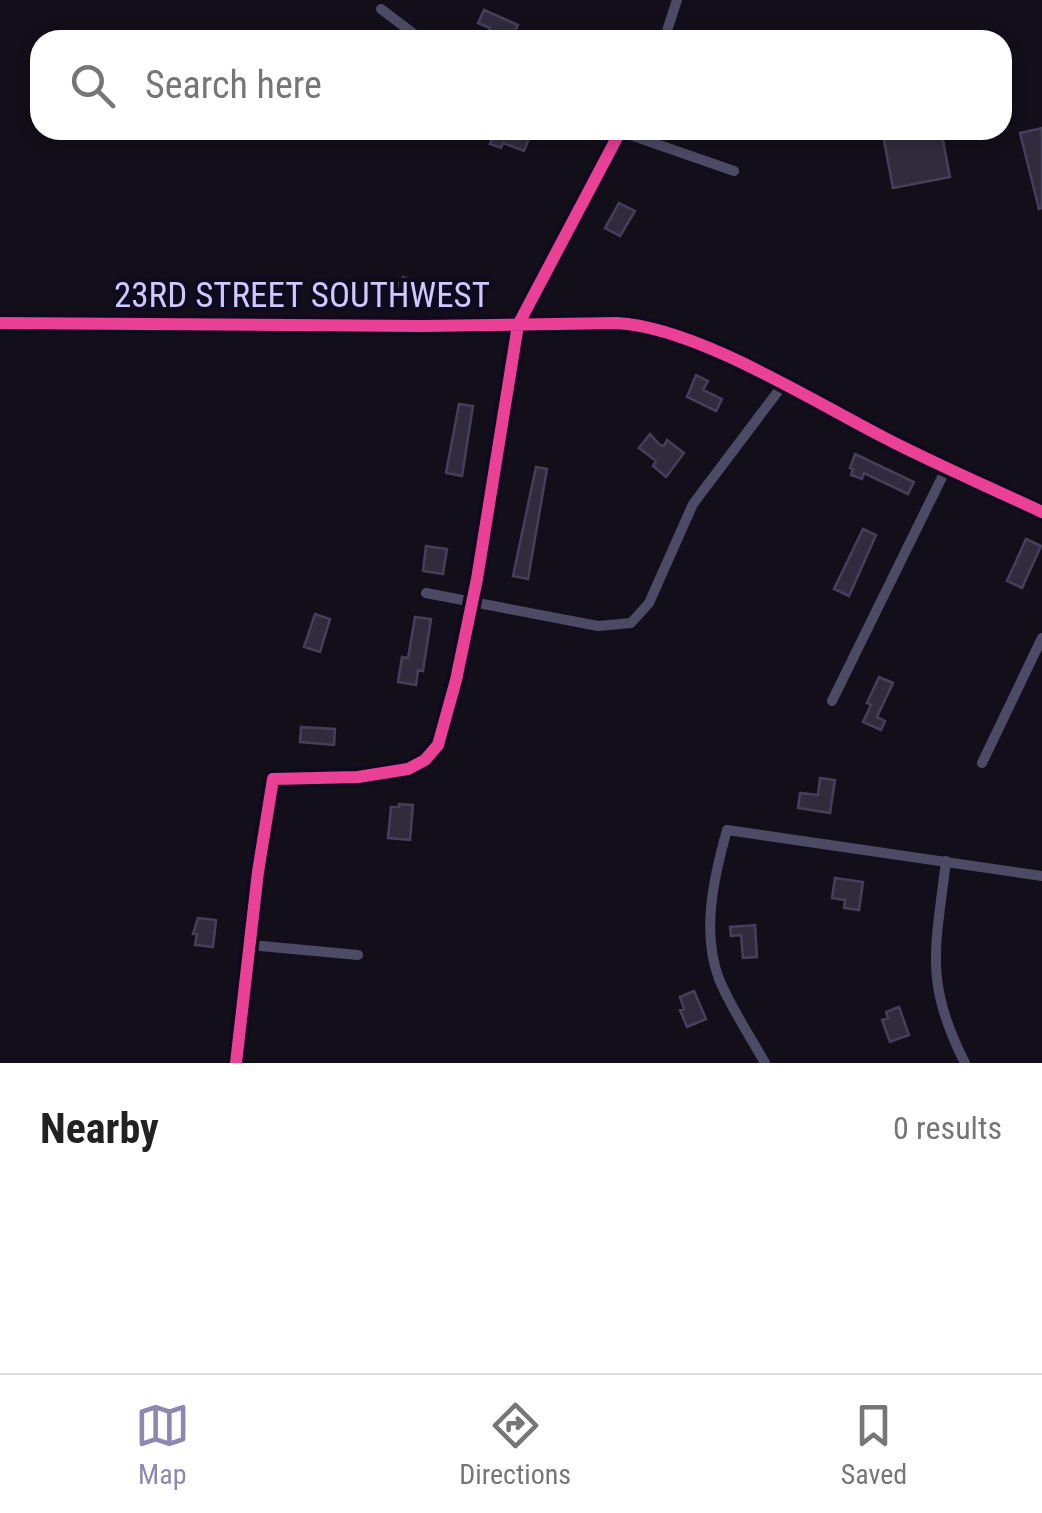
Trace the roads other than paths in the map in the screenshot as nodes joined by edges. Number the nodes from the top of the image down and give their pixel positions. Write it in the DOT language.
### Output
graph roads {
  1 [pos="677,0"];
  2 [pos="381,9"];
  3 [pos="409,30"];
  4 [pos="667,30"];
  5 [pos="613,140"];
  6 [pos="643,140"];
  7 [pos="734,172"];
  8 [pos="0,322"];
  9 [pos="518,324"];
  10 [pos="782,386"];
  11 [pos="947,467"];
  12 [pos="1042,512"];
  13 [pos="426,593"];
  14 [pos="472,600"];
  15 [pos="1042,638"];
  16 [pos="832,701"];
  17 [pos="982,764"];
  18 [pos="946,862"];
  19 [pos="1042,876"];
  20 [pos="250,945"];
  21 [pos="358,955"];
  22 [pos="236,1063"];
  23 [pos="765,1063"];
  24 [pos="964,1063"];
  1 -- 4 [label="street"];
  2 -- 3 [label="street"];
  5 -- 9 [label="street"];
  6 -- 7 [label="street"];
  8 -- 9 [label="street, 23RD STREET SOUTHWEST"];
  9 -- 10 [label="street, 23RD STREET SOUTHWEST"];
  9 -- 14 [label="street"];
  10 -- 11 [label="street, 23RD STREET SOUTHWEST"];
  10 -- 14 [label="street"];
  11 -- 12 [label="street, 23RD STREET SOUTHWEST"];
  11 -- 16 [label="street"];
  13 -- 14 [label="street"];
  14 -- 20 [label="street"];
  15 -- 17 [label="street"];
  18 -- 19 [label="street"];
  18 -- 23 [label="street"];
  18 -- 24 [label="street"];
  20 -- 21 [label="street"];
  20 -- 22 [label="street"];
}
